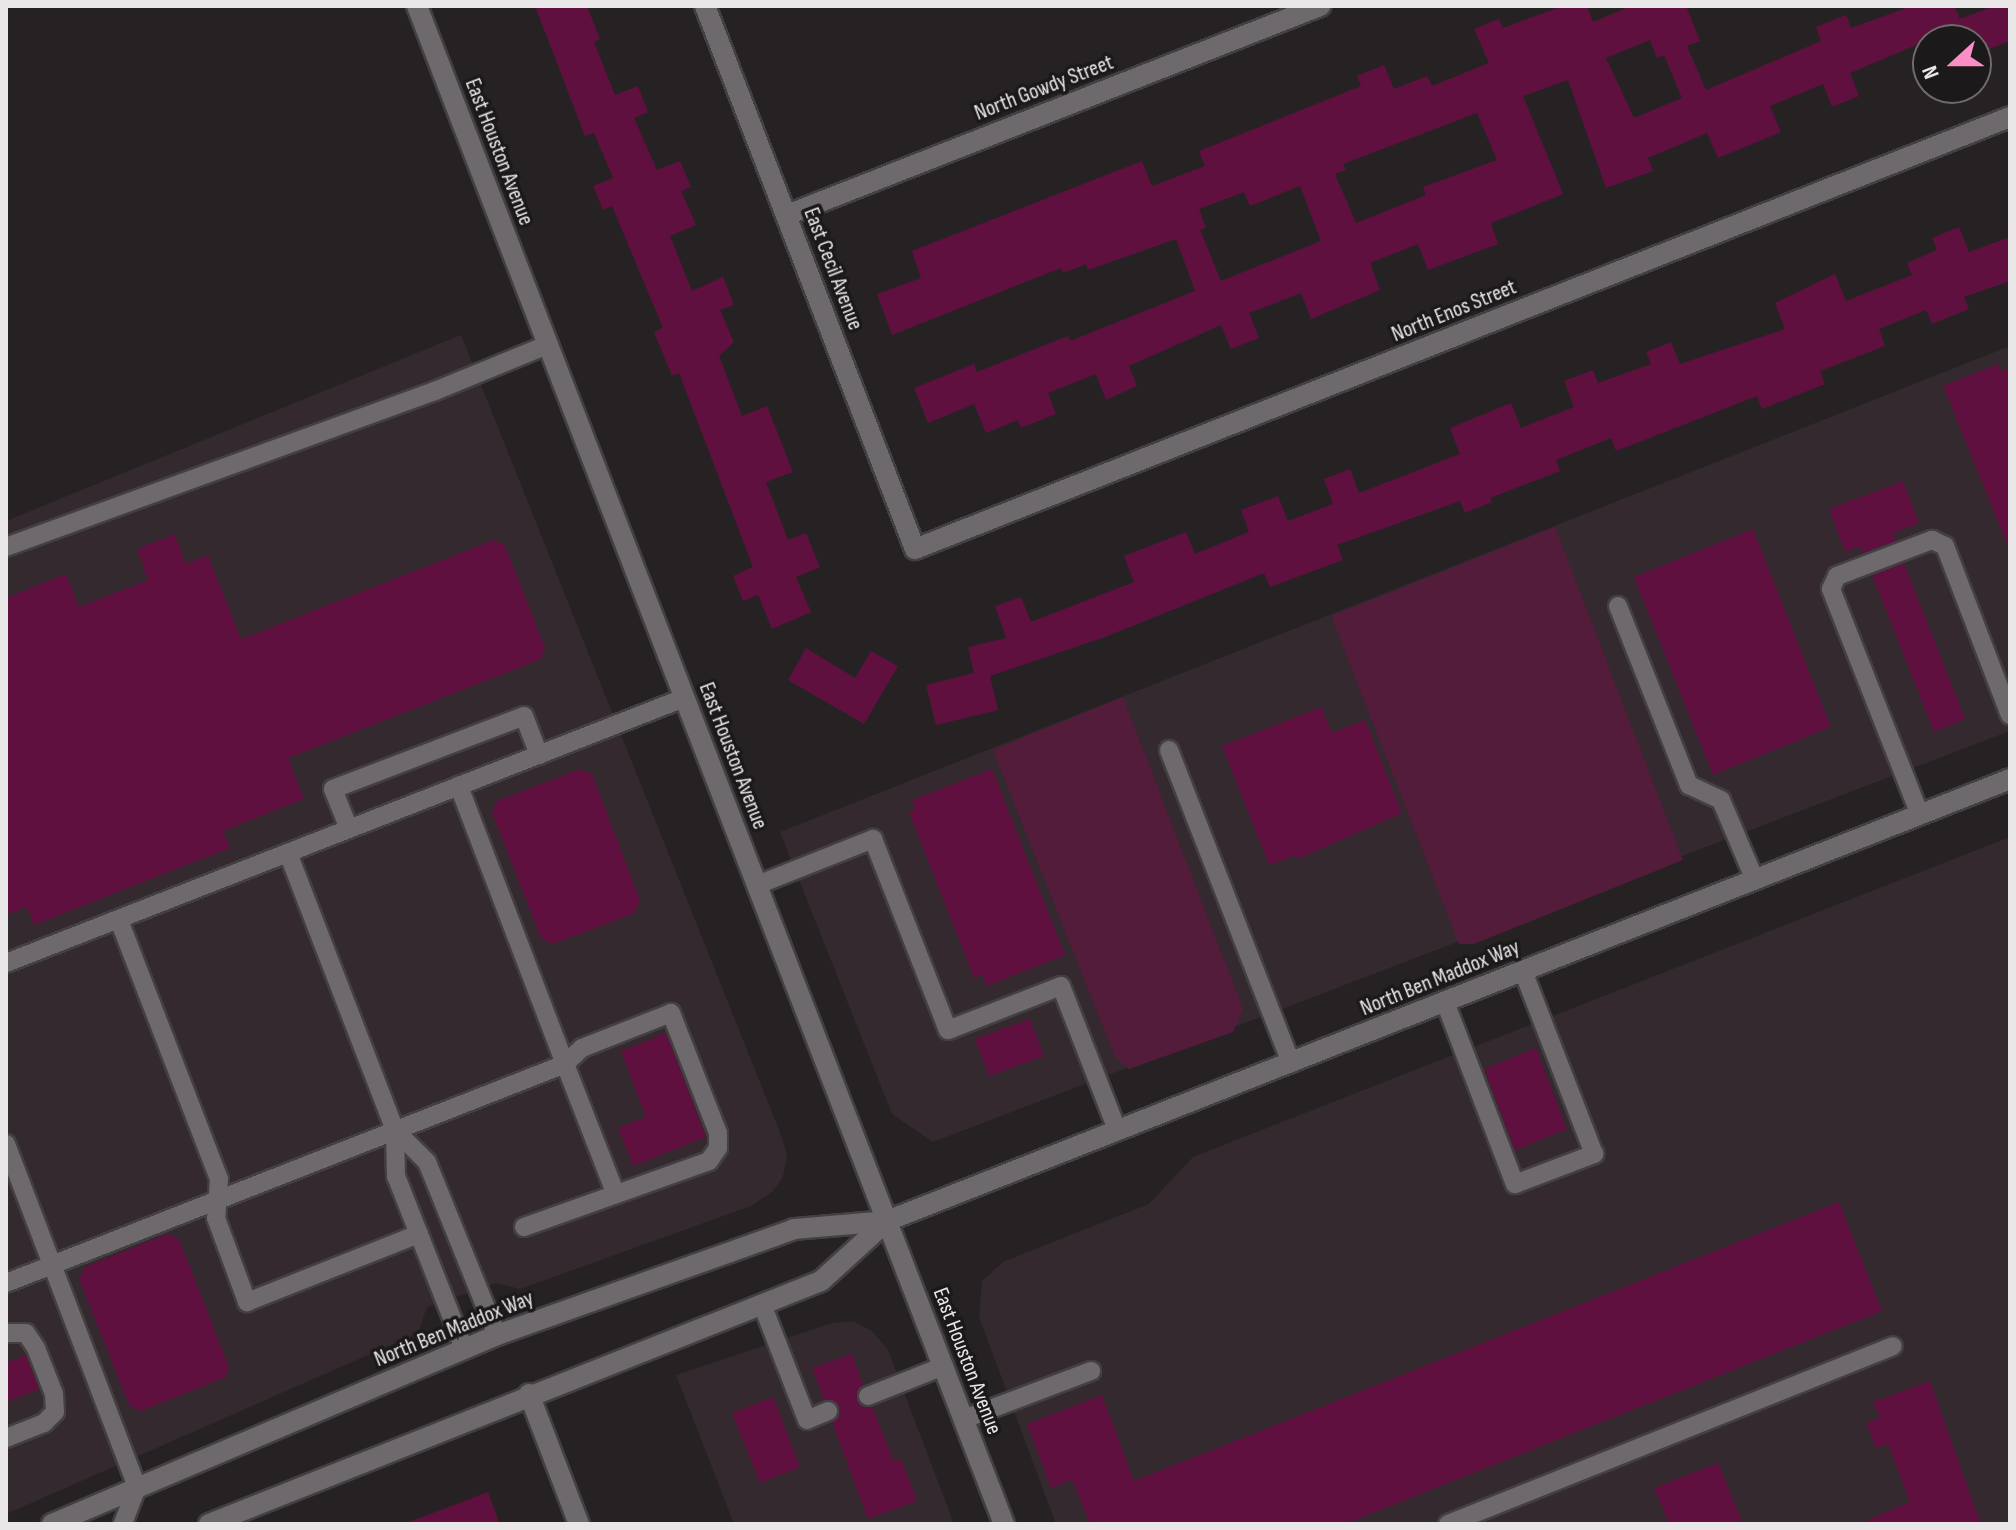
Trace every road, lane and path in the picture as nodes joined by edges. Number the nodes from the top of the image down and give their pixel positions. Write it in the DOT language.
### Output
graph roads {
  1 [pos="417,6"];
  2 [pos="705,6"];
  3 [pos="1320,6"];
  4 [pos="2010,117"];
  5 [pos="787,215"];
  6 [pos="547,345"];
  7 [pos="6,547"];
  8 [pos="915,549"];
  9 [pos="1618,606"];
  10 [pos="684,698"];
  11 [pos="2010,715"];
  12 [pos="1169,750"];
  13 [pos="539,755"];
  14 [pos="2010,779"];
  15 [pos="459,786"];
  16 [pos="1920,815"];
  17 [pos="349,829"];
  18 [pos="288,853"];
  19 [pos="1755,880"];
  20 [pos="757,885"];
  21 [pos="119,920"];
  22 [pos="6,963"];
  23 [pos="1523,971"];
  24 [pos="1445,1002"];
  25 [pos="1291,1063"];
  26 [pos="565,1064"];
  27 [pos="395,1130"];
  28 [pos="1117,1130"];
  29 [pos="6,1144"];
  30 [pos="615,1192"];
  31 [pos="217,1200"];
  32 [pos="887,1221"];
  33 [pos="524,1227"];
  34 [pos="419,1234"];
  35 [pos="52,1265"];
  36 [pos="6,1283"];
  37 [pos="762,1304"];
  38 [pos="6,1333"];
  39 [pos="497,1335"];
  40 [pos="1893,1346"];
  41 [pos="464,1349"];
  42 [pos="944,1366"];
  43 [pos="1091,1371"];
  44 [pos="529,1394"];
  45 [pos="868,1396"];
  46 [pos="828,1411"];
  47 [pos="964,1419"];
  48 [pos="6,1438"];
  49 [pos="137,1487"];
  50 [pos="52,1524"];
  51 [pos="123,1524"];
  52 [pos="209,1524"];
  53 [pos="579,1524"];
  54 [pos="1004,1524"];
  55 [pos="1448,1524"];
  1 -- 6 [label="main road, East Houston Avenue"];
  2 -- 5 [label="main road, East Cecil Avenue"];
  3 -- 5 [label="main road, North Gowdy Street"];
  4 -- 8 [label="main road, North Enos Street"];
  5 -- 8 [label="main road, East Cecil Avenue"];
  6 -- 7 [label="lane"];
  6 -- 10 [label="main road, East Houston Avenue"];
  9 -- 19 [label="lane"];
  10 -- 13 [label="lane"];
  10 -- 20 [label="main road, East Houston Avenue"];
  11 -- 16 [label="lane"];
  12 -- 25 [label="lane"];
  13 -- 15 [label="lane"];
  13 -- 17 [label="lane"];
  14 -- 16 [label="main road, North Ben Maddox Way"];
  15 -- 17 [label="lane"];
  15 -- 26 [label="lane"];
  16 -- 19 [label="main road, North Ben Maddox Way"];
  17 -- 18 [label="lane"];
  18 -- 21 [label="lane"];
  18 -- 27 [label="lane"];
  19 -- 23 [label="main road, North Ben Maddox Way"];
  20 -- 28 [label="lane"];
  20 -- 32 [label="main road, East Houston Avenue"];
  21 -- 22 [label="lane"];
  21 -- 31 [label="lane"];
  23 -- 24 [label="main road, North Ben Maddox Way"];
  23 -- 24 [label="lane"];
  24 -- 25 [label="main road, North Ben Maddox Way"];
  25 -- 28 [label="main road, North Ben Maddox Way"];
  26 -- 27 [label="lane"];
  26 -- 30 [label="lane"];
  26 -- 30 [label="lane"];
  27 -- 31 [label="lane"];
  27 -- 34 [label="lane"];
  27 -- 39 [label="lane"];
  28 -- 32 [label="main road, North Ben Maddox Way"];
  29 -- 35 [label="lane"];
  30 -- 33 [label="lane"];
  31 -- 34 [label="lane"];
  31 -- 35 [label="lane"];
  32 -- 37 [label="main road, North Ben Maddox Way"];
  32 -- 39 [label="main road, North Ben Maddox Way"];
  32 -- 42 [label="main road, East Houston Avenue"];
  34 -- 41 [label="lane"];
  35 -- 36 [label="lane"];
  35 -- 49 [label="lane"];
  37 -- 44 [label="main road, North Ben Maddox Way"];
  37 -- 46 [label="lane"];
  38 -- 48 [label="lane"];
  39 -- 41 [label="main road, North Ben Maddox Way"];
  40 -- 55 [label="lane"];
  41 -- 49 [label="main road, North Ben Maddox Way"];
  42 -- 45 [label="lane"];
  42 -- 47 [label="main road, East Houston Avenue"];
  43 -- 47 [label="lane"];
  44 -- 52 [label="main road, North Ben Maddox Way"];
  44 -- 53 [label="main road"];
  47 -- 54 [label="main road, East Houston Avenue"];
  49 -- 50 [label="main road, North Ben Maddox Way"];
  49 -- 51 [label="lane"];
}
